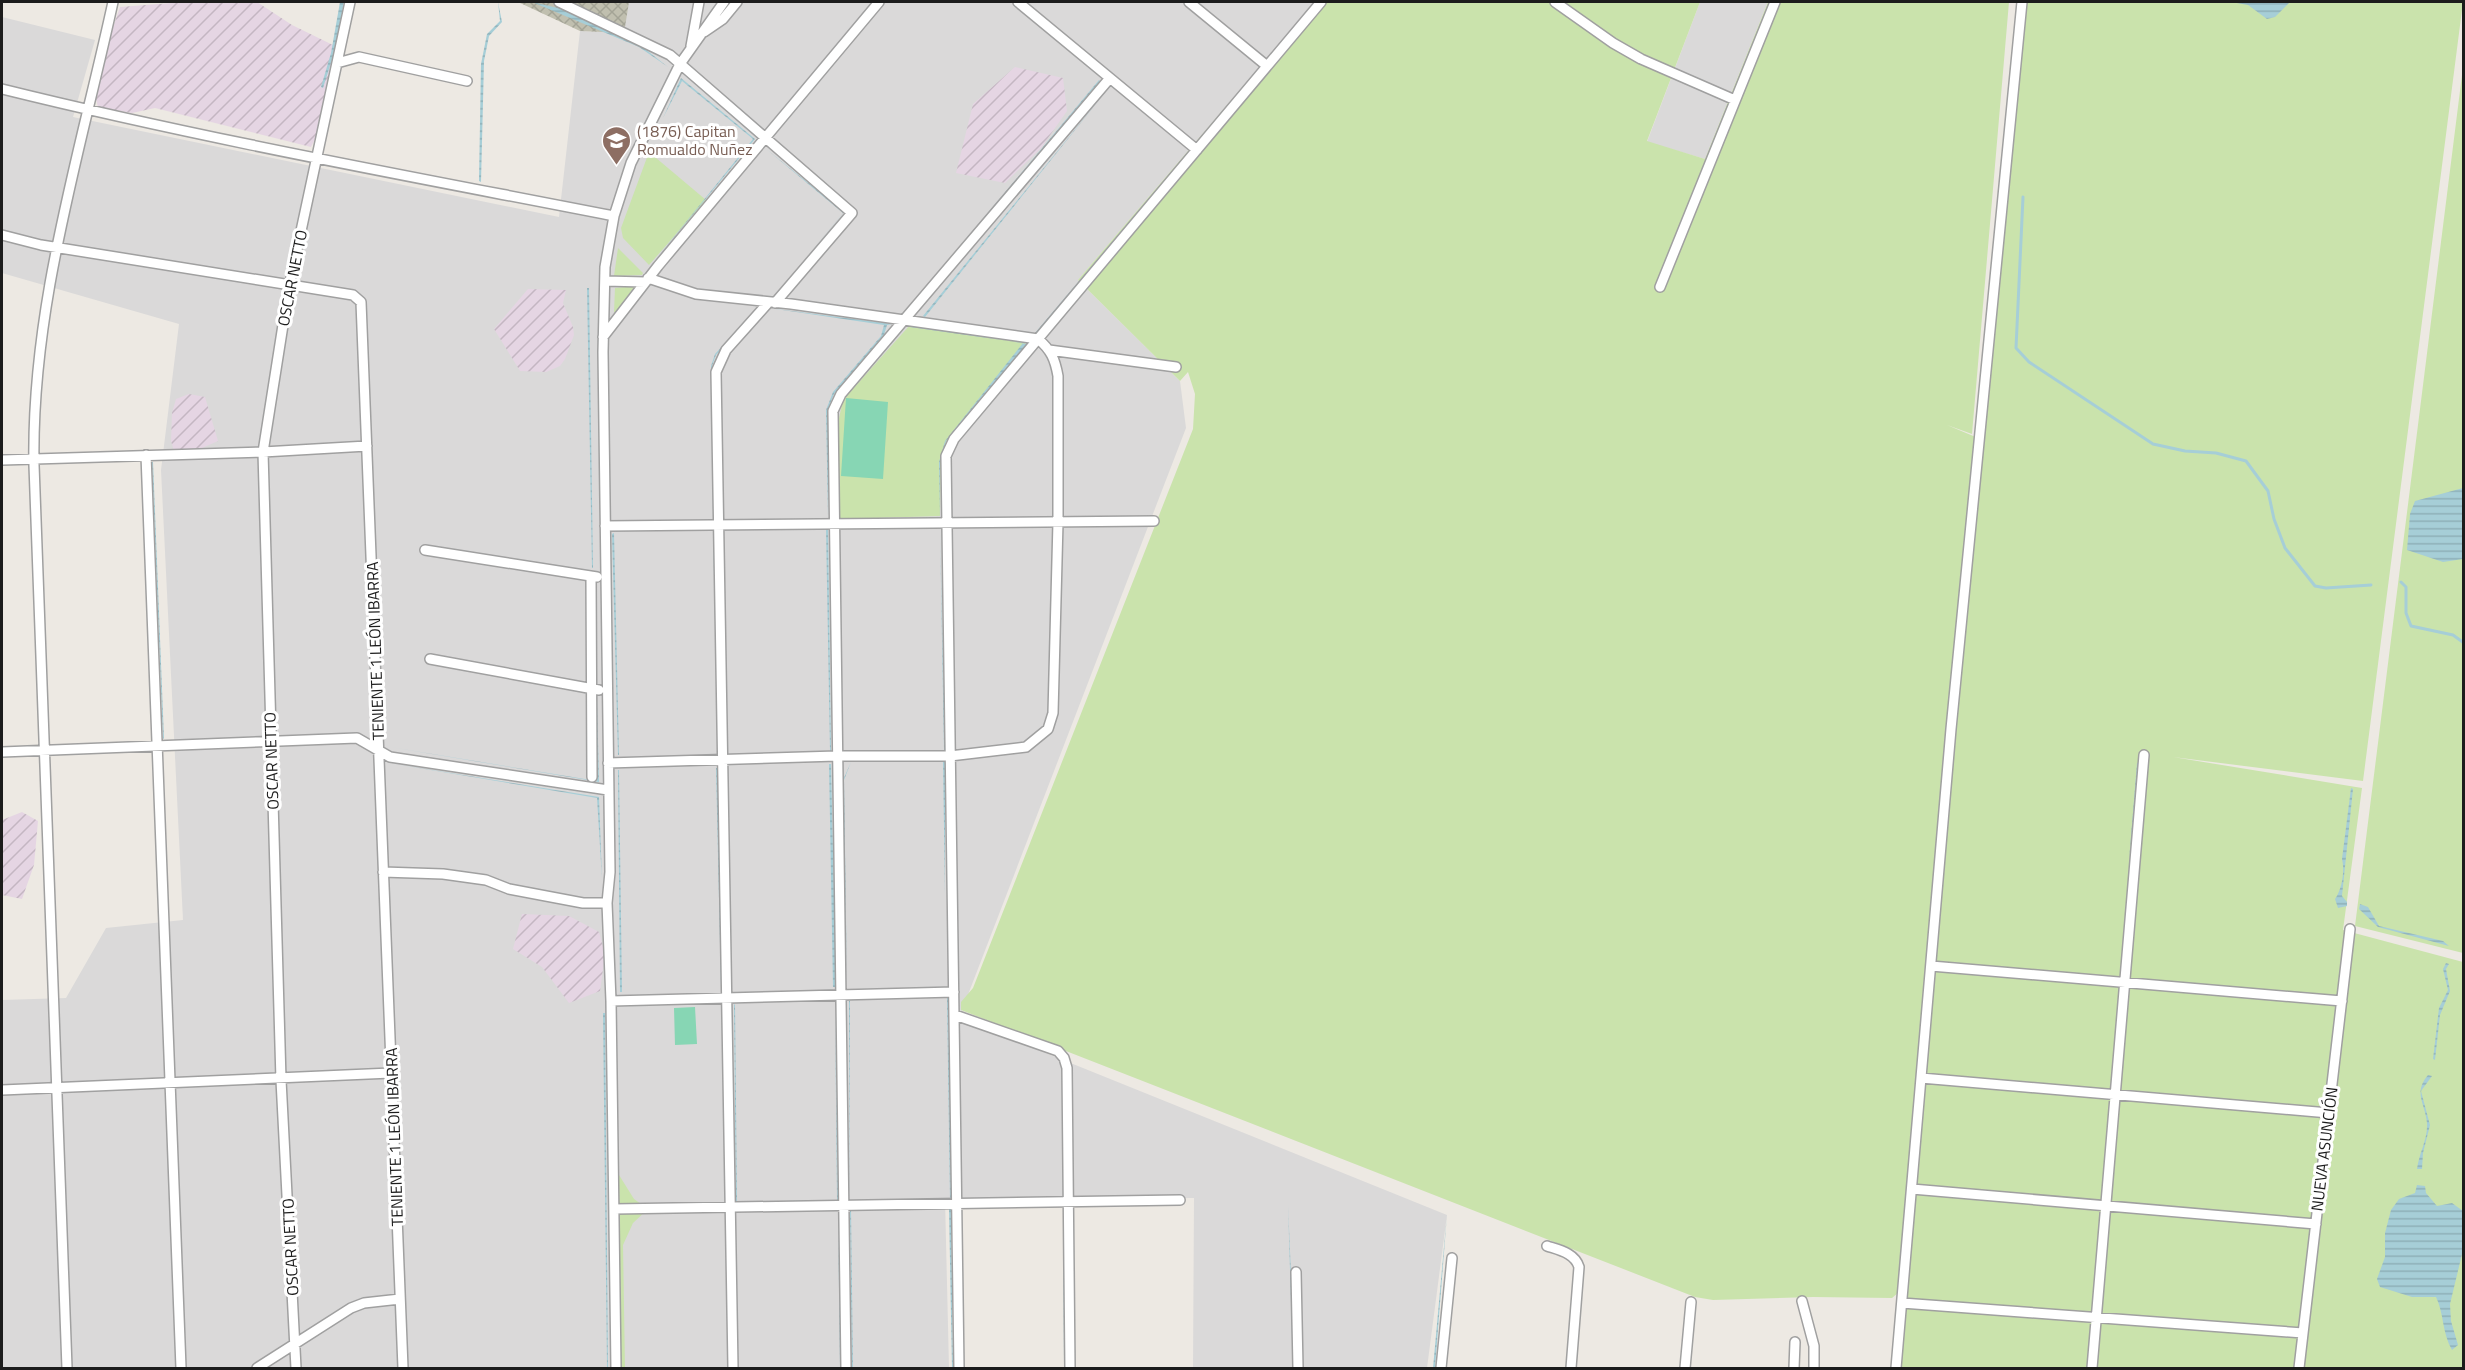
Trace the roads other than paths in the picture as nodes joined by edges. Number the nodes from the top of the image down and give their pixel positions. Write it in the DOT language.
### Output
graph roads {
  1 [pos="113,2"];
  2 [pos="350,2"];
  3 [pos="559,2"];
  4 [pos="699,2"];
  5 [pos="724,2"];
  6 [pos="737,2"];
  7 [pos="879,2"];
  8 [pos="1018,2"];
  9 [pos="1189,2"];
  10 [pos="1321,2"];
  11 [pos="1555,2"];
  12 [pos="1775,2"];
  13 [pos="2022,2"];
  14 [pos="704,32"];
  15 [pos="691,47"];
  16 [pos="337,63"];
  17 [pos="680,64"];
  18 [pos="1267,66"];
  19 [pos="1110,78"];
  20 [pos="467,81"];
  21 [pos="2,89"];
  22 [pos="1735,100"];
  23 [pos="89,111"];
  24 [pos="764,139"];
  25 [pos="1197,150"];
  26 [pos="316,159"];
  27 [pos="614,216"];
  28 [pos="2,235"];
  29 [pos="57,248"];
  30 [pos="647,280"];
  31 [pos="605,281"];
  32 [pos="289,286"];
  33 [pos="1660,287"];
  34 [pos="772,303"];
  35 [pos="904,320"];
  36 [pos="603,337"];
  37 [pos="1038,339"];
  38 [pos="1049,350"];
  39 [pos="1176,367"];
  40 [pos="367,446"];
  41 [pos="263,452"];
  42 [pos="146,454"];
  43 [pos="34,459"];
  44 [pos="2,460"];
  45 [pos="1154,521"];
  46 [pos="1058,522"];
  47 [pos="945,523"];
  48 [pos="833,524"];
  49 [pos="718,525"];
  50 [pos="605,526"];
  51 [pos="425,550"];
  52 [pos="591,576"];
  53 [pos="606,578"];
  54 [pos="430,660"];
  55 [pos="594,689"];
  56 [pos="607,691"];
  57 [pos="270,742"];
  58 [pos="157,746"];
  59 [pos="379,749"];
  60 [pos="44,750"];
  61 [pos="2,752"];
  62 [pos="2144,755"];
  63 [pos="837,756"];
  64 [pos="950,756"];
  65 [pos="722,759"];
  66 [pos="608,763"];
  67 [pos="592,782"];
  68 [pos="608,790"];
  69 [pos="383,872"];
  70 [pos="607,903"];
  71 [pos="2350,929"];
  72 [pos="1931,966"];
  73 [pos="2125,983"];
  74 [pos="954,992"];
  75 [pos="841,995"];
  76 [pos="728,998"];
  77 [pos="611,1000"];
  78 [pos="2342,1001"];
  79 [pos="954,1015"];
  80 [pos="391,1073"];
  81 [pos="1921,1078"];
  82 [pos="281,1080"];
  83 [pos="170,1084"];
  84 [pos="56,1088"];
  85 [pos="2,1090"];
  86 [pos="2115,1095"];
  87 [pos="2329,1113"];
  88 [pos="1912,1189"];
  89 [pos="1180,1200"];
  90 [pos="1069,1203"];
  91 [pos="957,1204"];
  92 [pos="844,1206"];
  93 [pos="2106,1206"];
  94 [pos="731,1207"];
  95 [pos="614,1209"];
  96 [pos="2316,1224"];
  97 [pos="1547,1246"];
  98 [pos="1452,1258"];
  99 [pos="1296,1272"];
  100 [pos="400,1299"];
  101 [pos="1802,1301"];
  102 [pos="1691,1302"];
  103 [pos="1902,1303"];
  104 [pos="2096,1317"];
  105 [pos="2303,1333"];
  106 [pos="1796,1342"];
  107 [pos="295,1346"];
  108 [pos="67,1368"];
  109 [pos="181,1368"];
  110 [pos="257,1368"];
  111 [pos="296,1368"];
  112 [pos="403,1368"];
  113 [pos="616,1368"];
  114 [pos="733,1368"];
  115 [pos="846,1368"];
  116 [pos="959,1368"];
  117 [pos="1070,1368"];
  118 [pos="1298,1368"];
  119 [pos="1441,1368"];
  120 [pos="1571,1368"];
  121 [pos="1685,1368"];
  122 [pos="1794,1368"];
  123 [pos="1814,1368"];
  124 [pos="1896,1368"];
  125 [pos="2092,1368"];
  126 [pos="2299,1368"];
  1 -- 23 [label="street"];
  2 -- 16 [label="street, OSCAR NETTO"];
  3 -- 17 [label="street"];
  4 -- 15 [label="street"];
  5 -- 14 [label="street"];
  6 -- 14 [label="street"];
  7 -- 24 [label="street"];
  8 -- 19 [label="street"];
  9 -- 18 [label="street"];
  10 -- 18 [label="street"];
  11 -- 22 [label="street"];
  12 -- 22 [label="street"];
  13 -- 72 [label="street"];
  14 -- 15 [label="street"];
  15 -- 17 [label="street"];
  16 -- 20 [label="street"];
  16 -- 26 [label="street, OSCAR NETTO"];
  17 -- 24 [label="street"];
  17 -- 27 [label="street"];
  18 -- 25 [label="street"];
  19 -- 25 [label="street"];
  19 -- 35 [label="street"];
  21 -- 23 [label="street"];
  22 -- 33 [label="street"];
  23 -- 26 [label="street"];
  23 -- 29 [label="street"];
  24 -- 30 [label="street"];
  24 -- 34 [label="street"];
  25 -- 37 [label="street"];
  26 -- 27 [label="street"];
  26 -- 32 [label="street, OSCAR NETTO"];
  27 -- 31 [label="street"];
  28 -- 29 [label="street, TENIENTE 1 LEÓN IBARRA"];
  29 -- 32 [label="street, TENIENTE 1 LEÓN IBARRA"];
  29 -- 43 [label="street"];
  30 -- 31 [label="street"];
  30 -- 34 [label="street"];
  30 -- 36 [label="street"];
  31 -- 36 [label="street"];
  32 -- 40 [label="street, TENIENTE 1 LEÓN IBARRA"];
  32 -- 41 [label="street, OSCAR NETTO"];
  34 -- 35 [label="street"];
  34 -- 49 [label="street"];
  35 -- 37 [label="street"];
  35 -- 48 [label="street"];
  36 -- 50 [label="street"];
  37 -- 38 [label="street"];
  37 -- 47 [label="street"];
  38 -- 39 [label="street"];
  38 -- 46 [label="street"];
  40 -- 41 [label="street"];
  40 -- 59 [label="street, TENIENTE 1 LEÓN IBARRA"];
  41 -- 42 [label="street"];
  41 -- 57 [label="street, OSCAR NETTO"];
  42 -- 43 [label="street"];
  42 -- 58 [label="street"];
  43 -- 44 [label="street"];
  43 -- 60 [label="street"];
  45 -- 46 [label="street"];
  46 -- 47 [label="street"];
  46 -- 64 [label="street"];
  47 -- 48 [label="street"];
  47 -- 64 [label="street"];
  48 -- 49 [label="street"];
  48 -- 63 [label="street"];
  49 -- 50 [label="street"];
  49 -- 65 [label="street"];
  50 -- 53 [label="street"];
  51 -- 52 [label="street"];
  52 -- 53 [label="street"];
  52 -- 55 [label="street"];
  53 -- 56 [label="street"];
  54 -- 55 [label="street"];
  55 -- 56 [label="street"];
  55 -- 67 [label="street"];
  56 -- 66 [label="street"];
  57 -- 58 [label="street"];
  57 -- 59 [label="street"];
  57 -- 82 [label="street, OSCAR NETTO"];
  58 -- 60 [label="street"];
  58 -- 83 [label="street"];
  59 -- 67 [label="street"];
  59 -- 69 [label="street, TENIENTE 1 LEÓN IBARRA"];
  60 -- 61 [label="street"];
  60 -- 84 [label="street"];
  62 -- 73 [label="street"];
  63 -- 64 [label="street"];
  63 -- 65 [label="street"];
  63 -- 75 [label="street"];
  64 -- 74 [label="street"];
  65 -- 66 [label="street"];
  65 -- 76 [label="street"];
  66 -- 68 [label="street"];
  67 -- 68 [label="street"];
  68 -- 70 [label="street"];
  69 -- 70 [label="street"];
  69 -- 80 [label="street, TENIENTE 1 LEÓN IBARRA"];
  70 -- 77 [label="street"];
  71 -- 78 [label="street, NUEVA ASUNCIÓN"];
  72 -- 73 [label="street"];
  72 -- 81 [label="street"];
  73 -- 78 [label="street"];
  73 -- 86 [label="street"];
  74 -- 75 [label="street"];
  74 -- 79 [label="street"];
  75 -- 76 [label="street"];
  75 -- 92 [label="street"];
  76 -- 77 [label="street"];
  76 -- 94 [label="street"];
  77 -- 95 [label="street"];
  78 -- 87 [label="street, NUEVA ASUNCIÓN"];
  79 -- 90 [label="street"];
  79 -- 91 [label="street"];
  80 -- 82 [label="street"];
  80 -- 100 [label="street, TENIENTE 1 LEÓN IBARRA"];
  81 -- 86 [label="street"];
  81 -- 88 [label="street"];
  82 -- 83 [label="street"];
  82 -- 107 [label="street, OSCAR NETTO"];
  83 -- 84 [label="street"];
  83 -- 109 [label="street"];
  84 -- 85 [label="street"];
  84 -- 108 [label="street"];
  86 -- 87 [label="street"];
  86 -- 93 [label="street"];
  87 -- 96 [label="street, NUEVA ASUNCIÓN"];
  88 -- 93 [label="street"];
  88 -- 103 [label="street"];
  89 -- 90 [label="street"];
  90 -- 91 [label="street"];
  90 -- 117 [label="street"];
  91 -- 92 [label="street"];
  91 -- 116 [label="street"];
  92 -- 94 [label="street"];
  92 -- 115 [label="street"];
  93 -- 96 [label="street"];
  93 -- 104 [label="street"];
  94 -- 95 [label="street"];
  94 -- 114 [label="street"];
  95 -- 113 [label="street"];
  96 -- 105 [label="street, NUEVA ASUNCIÓN"];
  97 -- 120 [label="street"];
  98 -- 119 [label="street"];
  99 -- 118 [label="street"];
  100 -- 107 [label="street"];
  100 -- 112 [label="street, TENIENTE 1 LEÓN IBARRA"];
  101 -- 123 [label="street"];
  102 -- 121 [label="street"];
  103 -- 104 [label="street"];
  103 -- 124 [label="street"];
  104 -- 105 [label="street"];
  104 -- 125 [label="street"];
  105 -- 126 [label="street, NUEVA ASUNCIÓN"];
  106 -- 122 [label="street"];
  107 -- 110 [label="street"];
  107 -- 111 [label="street, OSCAR NETTO"];
}
